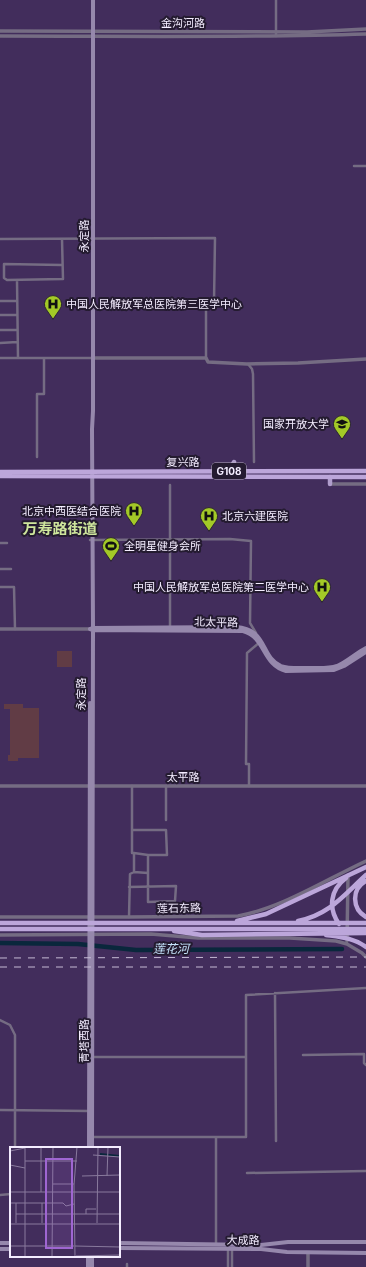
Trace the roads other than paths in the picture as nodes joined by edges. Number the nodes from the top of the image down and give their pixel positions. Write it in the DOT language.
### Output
graph roads {
  1 [pos="93,0"];
  2 [pos="276,0"];
  3 [pos="366,29"];
  4 [pos="93,30"];
  5 [pos="0,31"];
  6 [pos="366,34"];
  7 [pos="0,36"];
  8 [pos="93,36"];
  9 [pos="276,36"];
  10 [pos="354,166"];
  11 [pos="366,166"];
  12 [pos="93,238"];
  13 [pos="0,239"];
  14 [pos="62,239"];
  15 [pos="2,264"];
  16 [pos="62,264"];
  17 [pos="17,280"];
  18 [pos="0,301"];
  19 [pos="17,301"];
  20 [pos="17,314"];
  21 [pos="0,315"];
  22 [pos="0,330"];
  23 [pos="17,330"];
  24 [pos="17,342"];
  25 [pos="0,343"];
  26 [pos="0,358"];
  27 [pos="18,358"];
  28 [pos="44,358"];
  29 [pos="93,358"];
  30 [pos="206,358"];
  31 [pos="366,359"];
  32 [pos="247,364"];
  33 [pos="38,457"];
  34 [pos="234,462"];
  35 [pos="254,462"];
  36 [pos="229,471"];
  37 [pos="366,471"];
  38 [pos="0,472"];
  39 [pos="91,474"];
  40 [pos="0,476"];
  41 [pos="330,477"];
  42 [pos="366,477"];
  43 [pos="330,484"];
  44 [pos="366,484"];
  45 [pos="170,485"];
  46 [pos="91,540"];
  47 [pos="170,540"];
  48 [pos="0,543"];
  49 [pos="7,543"];
  50 [pos="0,569"];
  51 [pos="11,569"];
  52 [pos="0,587"];
  53 [pos="0,629"];
  54 [pos="15,629"];
  55 [pos="92,629"];
  56 [pos="170,629"];
  57 [pos="257,635"];
  58 [pos="260,642"];
  59 [pos="366,648"];
  60 [pos="366,652"];
  61 [pos="0,786"];
  62 [pos="91,786"];
  63 [pos="132,786"];
  64 [pos="166,786"];
  65 [pos="249,786"];
  66 [pos="366,786"];
  67 [pos="166,820"];
  68 [pos="132,830"];
  69 [pos="134,853"];
  70 [pos="148,855"];
  71 [pos="366,862"];
  72 [pos="366,866"];
  73 [pos="348,870"];
  74 [pos="134,872"];
  75 [pos="356,872"];
  76 [pos="148,873"];
  77 [pos="366,875"];
  78 [pos="366,882"];
  79 [pos="129,887"];
  80 [pos="148,887"];
  81 [pos="0,917"];
  82 [pos="91,917"];
  83 [pos="129,917"];
  84 [pos="366,917"];
  85 [pos="0,922"];
  86 [pos="223,923"];
  87 [pos="287,923"];
  88 [pos="366,923"];
  89 [pos="82,926"];
  90 [pos="108,926"];
  91 [pos="323,926"];
  92 [pos="0,929"];
  93 [pos="164,929"];
  94 [pos="366,929"];
  95 [pos="91,934"];
  96 [pos="366,934"];
  97 [pos="0,935"];
  98 [pos="339,935"];
  99 [pos="349,941"];
  100 [pos="366,947"];
  101 [pos="91,948"];
  102 [pos="366,957"];
  103 [pos="366,988"];
  104 [pos="274,993"];
  105 [pos="0,1020"];
  106 [pos="303,1055"];
  107 [pos="93,1057"];
  108 [pos="246,1057"];
  109 [pos="366,1065"];
  110 [pos="0,1110"];
  111 [pos="14,1110"];
  112 [pos="91,1111"];
  113 [pos="92,1137"];
  114 [pos="216,1138"];
  115 [pos="276,1141"];
  116 [pos="15,1147"];
  117 [pos="90,1147"];
  118 [pos="90,1147"];
  119 [pos="366,1171"];
  120 [pos="247,1173"];
  121 [pos="10,1194"];
  122 [pos="0,1195"];
  123 [pos="366,1242"];
  124 [pos="120,1243"];
  125 [pos="216,1244"];
  126 [pos="120,1248"];
  127 [pos="230,1249"];
  128 [pos="308,1253"];
  129 [pos="366,1254"];
  130 [pos="228,1267"];
  131 [pos="232,1267"];
  132 [pos="308,1267"];
  1 -- 4 [label="main road, 永定路"];
  2 -- 9 [label="street"];
  3 -- 4 [label="street, 金沟河路"];
  4 -- 5 [label="street, 金沟河路"];
  4 -- 8 [label="main road, 永定路"];
  6 -- 9 [label="street, 金沟河路"];
  7 -- 8 [label="street, 金沟河路"];
  8 -- 9 [label="street, 金沟河路"];
  8 -- 12 [label="main road, 永定路"];
  10 -- 11 [label="street"];
  12 -- 14 [label="street"];
  12 -- 29 [label="main road, 永定路"];
  12 -- 30 [label="street"];
  13 -- 14 [label="street"];
  14 -- 16 [label="street"];
  15 -- 16 [label="street"];
  15 -- 17 [label="street"];
  16 -- 17 [label="street"];
  17 -- 19 [label="street"];
  18 -- 19 [label="street"];
  19 -- 20 [label="street"];
  20 -- 21 [label="street"];
  20 -- 23 [label="street"];
  22 -- 23 [label="street"];
  23 -- 24 [label="street"];
  24 -- 25 [label="street"];
  24 -- 27 [label="street"];
  26 -- 27 [label="street"];
  27 -- 28 [label="street"];
  28 -- 29 [label="street"];
  28 -- 33 [label="street"];
  29 -- 30 [label="street"];
  29 -- 39 [label="main road, 永定路"];
  30 -- 32 [label="street"];
  31 -- 32 [label="street"];
  32 -- 35 [label="street"];
  34 -- 36 [label="main road"];
  36 -- 37 [label="highway, 复兴路 / G108"];
  36 -- 39 [label="highway, 复兴路 / G108"];
  38 -- 39 [label="highway, 复兴路 / G108"];
  39 -- 40 [label="highway, 复兴路 / G108"];
  39 -- 41 [label="highway, 复兴路 / G108"];
  39 -- 46 [label="main road, 永定路"];
  41 -- 42 [label="highway, 复兴路 / G108"];
  41 -- 43 [label="main road"];
  43 -- 44 [label="street"];
  45 -- 47 [label="street"];
  46 -- 47 [label="street"];
  46 -- 55 [label="main road, 永定路"];
  47 -- 56 [label="street"];
  47 -- 57 [label="street"];
  48 -- 49 [label="street"];
  50 -- 51 [label="street"];
  52 -- 54 [label="street"];
  53 -- 54 [label="street, 北太平路"];
  54 -- 55 [label="street, 北太平路"];
  55 -- 56 [label="main road, 北太平路"];
  55 -- 62 [label="main road, 永定路"];
  56 -- 57 [label="main road, 北太平路"];
  56 -- 58 [label="main road, 北太平路"];
  57 -- 58 [label="main road, 北太平路"];
  58 -- 59 [label="main road, 北太平路"];
  58 -- 60 [label="main road, 北太平路"];
  58 -- 65 [label="street"];
  61 -- 62 [label="street, 太平路"];
  62 -- 63 [label="street, 太平路"];
  62 -- 82 [label="main road, 永定路"];
  63 -- 64 [label="street, 太平路"];
  63 -- 68 [label="street"];
  64 -- 65 [label="street, 太平路"];
  64 -- 67 [label="street"];
  65 -- 66 [label="street, 太平路"];
  68 -- 69 [label="street"];
  68 -- 70 [label="street"];
  69 -- 70 [label="street"];
  69 -- 74 [label="street"];
  70 -- 76 [label="street"];
  71 -- 73 [label="street, 莲石东路"];
  72 -- 75 [label="highway"];
  73 -- 83 [label="street, 莲石东路"];
  73 -- 99 [label="street"];
  74 -- 76 [label="street"];
  74 -- 79 [label="street"];
  75 -- 86 [label="highway"];
  75 -- 96 [label="highway"];
  76 -- 80 [label="street"];
  77 -- 87 [label="highway"];
  78 -- 84 [label="highway"];
  79 -- 80 [label="street"];
  79 -- 83 [label="street"];
  80 -- 80 [label="street"];
  81 -- 82 [label="street, 莲石东路"];
  82 -- 83 [label="street, 莲石东路"];
  82 -- 95 [label="main road, 永定路"];
  85 -- 89 [label="highway"];
  86 -- 87 [label="highway, 莲石东路"];
  86 -- 90 [label="highway, 莲石东路"];
  87 -- 91 [label="highway, 莲石东路"];
  88 -- 91 [label="highway"];
  89 -- 90 [label="highway"];
  89 -- 92 [label="highway"];
  90 -- 93 [label="highway, 莲石东路"];
  91 -- 93 [label="highway, 莲石东路"];
  91 -- 94 [label="highway"];
  93 -- 98 [label="highway"];
  95 -- 97 [label="street"];
  95 -- 99 [label="street"];
  95 -- 101 [label="main road, 青塔西路"];
  96 -- 98 [label="highway"];
  98 -- 99 [label="highway"];
  99 -- 100 [label="highway"];
  99 -- 102 [label="street"];
  101 -- 107 [label="main road, 青塔西路"];
  101 -- 112 [label="main road, 青塔西路"];
  103 -- 104 [label="street"];
  104 -- 108 [label="street"];
  104 -- 115 [label="street"];
  105 -- 111 [label="street"];
  106 -- 109 [label="street"];
  107 -- 108 [label="street"];
  107 -- 112 [label="main road, 青塔西路"];
  108 -- 114 [label="street"];
  110 -- 111 [label="street"];
  111 -- 112 [label="street"];
  111 -- 116 [label="street"];
  112 -- 113 [label="main road, 青塔西路"];
  112 -- 117 [label="main road, 青塔西路"];
  113 -- 114 [label="street"];
  113 -- 118 [label="main road, 青塔西路"];
  114 -- 125 [label="street"];
  119 -- 120 [label="street"];
  121 -- 122 [label="street"];
  123 -- 125 [label="main road, 大成路"];
  124 -- 125 [label="main road, 大成路"];
  126 -- 127 [label="main road, 大成路"];
  127 -- 128 [label="main road, 大成路"];
  127 -- 130 [label="street"];
  127 -- 131 [label="street"];
  128 -- 129 [label="main road, 大成路"];
  128 -- 132 [label="street"];
}
